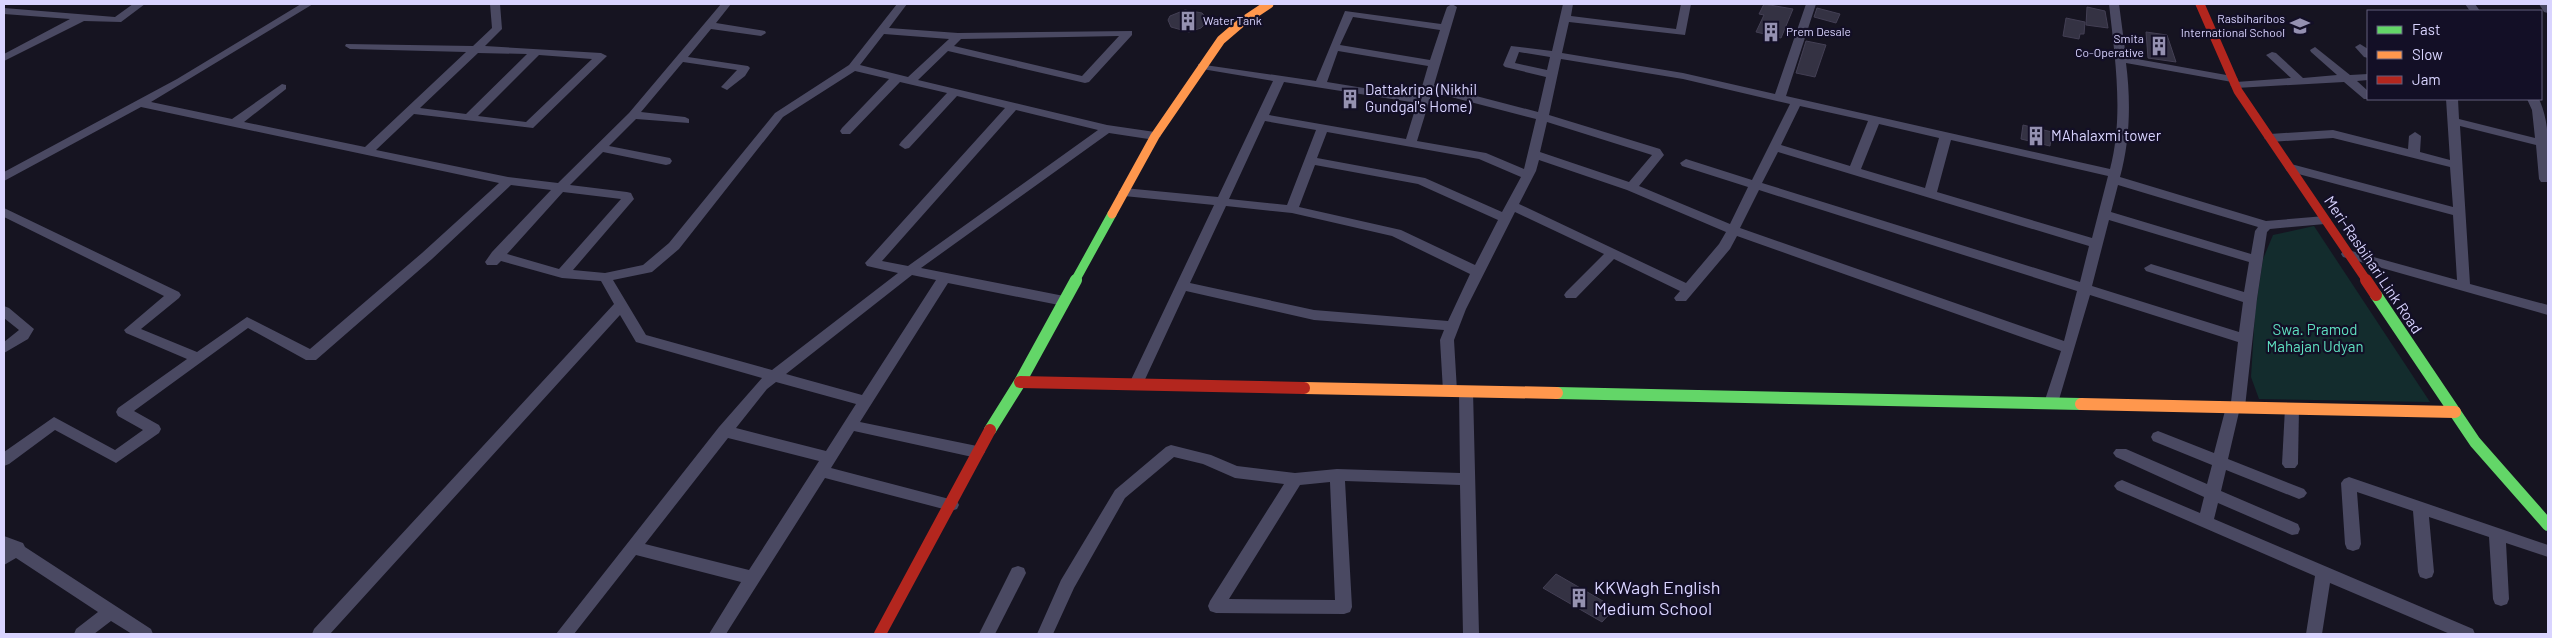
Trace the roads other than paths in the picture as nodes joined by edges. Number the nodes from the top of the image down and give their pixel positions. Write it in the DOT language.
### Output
graph roads {
  1 [pos="140,4"];
  2 [pos="308,4"];
  3 [pos="495,4"];
  4 [pos="726,4"];
  5 [pos="902,4"];
  6 [pos="1270,4"];
  7 [pos="1568,4"];
  8 [pos="1686,4"];
  9 [pos="1811,4"];
  10 [pos="2114,4"];
  11 [pos="2200,4"];
  12 [pos="2544,4"];
  13 [pos="1452,7"];
  14 [pos="2548,10"];
  15 [pos="4,11"];
  16 [pos="82,17"];
  17 [pos="1566,18"];
  18 [pos="708,25"];
  19 [pos="1446,28"];
  20 [pos="881,31"];
  21 [pos="761,34"];
  22 [pos="958,36"];
  23 [pos="350,46"];
  24 [pos="946,47"];
  25 [pos="1334,47"];
  26 [pos="474,50"];
  27 [pos="2315,50"];
  28 [pos="536,51"];
  29 [pos="2272,55"];
  30 [pos="1558,56"];
  31 [pos="4,58"];
  32 [pos="682,59"];
  33 [pos="2120,59"];
  34 [pos="1435,64"];
  35 [pos="1202,66"];
  36 [pos="853,67"];
  37 [pos="1553,75"];
  38 [pos="2367,77"];
  39 [pos="896,78"];
  40 [pos="1280,78"];
  41 [pos="2347,79"];
  42 [pos="910,81"];
  43 [pos="2300,81"];
  44 [pos="2234,82"];
  45 [pos="1320,84"];
  46 [pos="282,87"];
  47 [pos="727,87"];
  48 [pos="1428,87"];
  49 [pos="954,92"];
  50 [pos="2367,96"];
  51 [pos="1780,97"];
  52 [pos="2452,100"];
  53 [pos="1423,101"];
  54 [pos="1797,101"];
  55 [pos="138,103"];
  56 [pos="1013,106"];
  57 [pos="2540,107"];
  58 [pos="409,110"];
  59 [pos="633,115"];
  60 [pos="1262,117"];
  61 [pos="1543,117"];
  62 [pos="469,118"];
  63 [pos="1875,118"];
  64 [pos="685,121"];
  65 [pos="2453,121"];
  66 [pos="234,123"];
  67 [pos="1323,128"];
  68 [pos="1107,129"];
  69 [pos="846,131"];
  70 [pos="1946,135"];
  71 [pos="1155,136"];
  72 [pos="2415,136"];
  73 [pos="2270,138"];
  74 [pos="1411,142"];
  75 [pos="905,145"];
  76 [pos="2545,145"];
  77 [pos="1774,147"];
  78 [pos="602,148"];
  79 [pos="369,150"];
  80 [pos="1534,154"];
  81 [pos="2414,154"];
  82 [pos="1311,161"];
  83 [pos="666,162"];
  84 [pos="1686,163"];
  85 [pos="2456,165"];
  86 [pos="2290,168"];
  87 [pos="1854,171"];
  88 [pos="1528,175"];
  89 [pos="4,177"];
  90 [pos="2114,177"];
  91 [pos="2545,179"];
  92 [pos="508,181"];
  93 [pos="1756,185"];
  94 [pos="1631,187"];
  95 [pos="560,188"];
  96 [pos="1124,192"];
  97 [pos="1930,194"];
  98 [pos="1221,202"];
  99 [pos="1512,206"];
  100 [pos="1292,209"];
  101 [pos="4,212"];
  102 [pos="2459,213"];
  103 [pos="2104,214"];
  104 [pos="1506,219"];
  105 [pos="2325,220"];
  106 [pos="2266,225"];
  107 [pos="1733,230"];
  108 [pos="2096,244"];
  109 [pos="1613,253"];
  110 [pos="2348,254"];
  111 [pos="2256,260"];
  112 [pos="2151,268"];
  113 [pos="910,271"];
  114 [pos="1478,272"];
  115 [pos="562,274"];
  116 [pos="605,278"];
  117 [pos="945,278"];
  118 [pos="1182,286"];
  119 [pos="2464,286"];
  120 [pos="2085,289"];
  121 [pos="1572,295"];
  122 [pos="2250,299"];
  123 [pos="1064,301"];
  124 [pos="621,305"];
  125 [pos="2548,310"];
  126 [pos="4,311"];
  127 [pos="1452,326"];
  128 [pos="2245,339"];
  129 [pos="4,348"];
  130 [pos="2069,348"];
  131 [pos="198,358"];
  132 [pos="772,377"];
  133 [pos="1020,382"];
  134 [pos="1136,384"];
  135 [pos="1458,391"];
  136 [pos="865,401"];
  137 [pos="2051,403"];
  138 [pos="2235,407"];
  139 [pos="2292,408"];
  140 [pos="2454,412"];
  141 [pos="850,425"];
  142 [pos="724,430"];
  143 [pos="2158,436"];
  144 [pos="977,452"];
  145 [pos="2121,453"];
  146 [pos="829,458"];
  147 [pos="4,460"];
  148 [pos="2221,462"];
  149 [pos="2290,464"];
  150 [pos="821,471"];
  151 [pos="1338,475"];
  152 [pos="1295,478"];
  153 [pos="1467,479"];
  154 [pos="2122,486"];
  155 [pos="2299,493"];
  156 [pos="2213,494"];
  157 [pos="951,505"];
  158 [pos="2420,507"];
  159 [pos="2206,521"];
  160 [pos="2548,525"];
  161 [pos="2292,529"];
  162 [pos="2497,533"];
  163 [pos="2352,544"];
  164 [pos="634,548"];
  165 [pos="8,549"];
  166 [pos="2548,551"];
  167 [pos="2324,572"];
  168 [pos="2426,572"];
  169 [pos="1018,573"];
  170 [pos="753,578"];
  171 [pos="2501,598"];
  172 [pos="112,610"];
  173 [pos="82,634"];
  174 [pos="145,634"];
  175 [pos="320,634"];
  176 [pos="564,634"];
  177 [pos="716,634"];
  178 [pos="880,634"];
  179 [pos="987,634"];
  180 [pos="1045,634"];
  181 [pos="1471,634"];
  182 [pos="2314,634"];
  183 [pos="2467,634"];
  1 -- 16 [label="street"];
  2 -- 55 [label="street"];
  3 -- 26 [label="street"];
  4 -- 18 [label="street"];
  5 -- 20 [label="street"];
  6 -- 35 [label="street"];
  7 -- 17 [label="street"];
  8 -- 17 [label="street"];
  9 -- 51 [label="street"];
  10 -- 33 [label="street"];
  11 -- 44 [label="street, Meri-Rasbihari Link Road"];
  12 -- 14 [label="street"];
  13 -- 19 [label="street"];
  15 -- 16 [label="street"];
  16 -- 31 [label="street"];
  17 -- 30 [label="street"];
  18 -- 21 [label="street"];
  18 -- 32 [label="street"];
  19 -- 25 [label="street"];
  19 -- 34 [label="street"];
  20 -- 22 [label="street"];
  20 -- 36 [label="street"];
  22 -- 24 [label="street"];
  22 -- 24 [label="street"];
  23 -- 26 [label="street"];
  24 -- 42 [label="street"];
  25 -- 34 [label="street"];
  25 -- 45 [label="street"];
  26 -- 28 [label="street"];
  26 -- 58 [label="street"];
  27 -- 41 [label="street"];
  28 -- 62 [label="street"];
  28 -- 62 [label="street"];
  29 -- 43 [label="street"];
  30 -- 37 [label="street"];
  30 -- 37 [label="street"];
  30 -- 51 [label="street"];
  32 -- 47 [label="street"];
  32 -- 59 [label="street"];
  33 -- 44 [label="street"];
  33 -- 90 [label="street"];
  34 -- 48 [label="street"];
  35 -- 40 [label="street"];
  35 -- 71 [label="street"];
  36 -- 39 [label="street"];
  36 -- 116 [label="street"];
  37 -- 61 [label="street"];
  38 -- 41 [label="street"];
  39 -- 42 [label="street"];
  39 -- 69 [label="street"];
  40 -- 45 [label="street"];
  40 -- 60 [label="street"];
  41 -- 43 [label="street"];
  41 -- 50 [label="street"];
  42 -- 49 [label="street"];
  43 -- 44 [label="street"];
  44 -- 73 [label="street, Meri-Rasbihari Link Road"];
  45 -- 53 [label="street"];
  46 -- 66 [label="street"];
  48 -- 53 [label="street"];
  48 -- 61 [label="street"];
  49 -- 56 [label="street"];
  49 -- 75 [label="street"];
  51 -- 54 [label="street"];
  52 -- 65 [label="street"];
  53 -- 74 [label="street"];
  54 -- 63 [label="street"];
  54 -- 77 [label="street"];
  55 -- 66 [label="street"];
  55 -- 89 [label="street"];
  56 -- 68 [label="street"];
  56 -- 113 [label="street"];
  57 -- 76 [label="street"];
  58 -- 62 [label="street"];
  58 -- 79 [label="street"];
  59 -- 64 [label="street"];
  59 -- 78 [label="street"];
  60 -- 67 [label="street"];
  60 -- 98 [label="street"];
  61 -- 80 [label="street"];
  61 -- 94 [label="street"];
  63 -- 70 [label="street"];
  63 -- 87 [label="street"];
  65 -- 76 [label="street"];
  65 -- 85 [label="street"];
  66 -- 79 [label="street"];
  67 -- 74 [label="street"];
  67 -- 82 [label="street"];
  68 -- 71 [label="street"];
  68 -- 113 [label="street"];
  70 -- 90 [label="street"];
  70 -- 97 [label="street"];
  71 -- 96 [label="street"];
  72 -- 81 [label="street"];
  73 -- 81 [label="street"];
  73 -- 86 [label="street, Meri-Rasbihari Link Road"];
  74 -- 88 [label="street"];
  76 -- 91 [label="street"];
  77 -- 87 [label="street"];
  77 -- 93 [label="street"];
  78 -- 83 [label="street"];
  78 -- 95 [label="street"];
  79 -- 92 [label="street"];
  80 -- 88 [label="street"];
  80 -- 94 [label="street"];
  81 -- 85 [label="street"];
  82 -- 100 [label="street"];
  82 -- 104 [label="street"];
  84 -- 93 [label="street"];
  85 -- 102 [label="street"];
  86 -- 102 [label="street"];
  86 -- 105 [label="street, Meri-Rasbihari Link Road"];
  87 -- 97 [label="street"];
  88 -- 99 [label="street"];
  90 -- 103 [label="street"];
  90 -- 106 [label="street"];
  92 -- 95 [label="street"];
  92 -- 131 [label="street"];
  93 -- 107 [label="street"];
  93 -- 120 [label="street"];
  94 -- 107 [label="street"];
  95 -- 115 [label="street"];
  95 -- 115 [label="street"];
  96 -- 98 [label="street"];
  96 -- 123 [label="street"];
  97 -- 108 [label="street"];
  98 -- 100 [label="street"];
  98 -- 118 [label="street"];
  99 -- 104 [label="street"];
  99 -- 109 [label="street"];
  100 -- 114 [label="street"];
  101 -- 131 [label="street"];
  102 -- 119 [label="street"];
  103 -- 108 [label="street"];
  103 -- 111 [label="street"];
  104 -- 114 [label="street"];
  105 -- 106 [label="street"];
  105 -- 110 [label="street, Meri-Rasbihari Link Road"];
  106 -- 111 [label="street"];
  107 -- 109 [label="street"];
  107 -- 130 [label="street"];
  108 -- 120 [label="street"];
  109 -- 121 [label="street"];
  110 -- 119 [label="street"];
  110 -- 140 [label="street, Meri-Rasbihari Link Road"];
  111 -- 122 [label="street"];
  112 -- 122 [label="street"];
  113 -- 117 [label="street"];
  113 -- 132 [label="street"];
  114 -- 127 [label="street"];
  115 -- 116 [label="street"];
  116 -- 124 [label="street"];
  117 -- 123 [label="street"];
  117 -- 136 [label="street"];
  118 -- 127 [label="street"];
  118 -- 134 [label="street"];
  119 -- 125 [label="street"];
  120 -- 128 [label="street"];
  120 -- 130 [label="street"];
  122 -- 128 [label="street"];
  123 -- 133 [label="street"];
  124 -- 132 [label="street"];
  124 -- 175 [label="street"];
  126 -- 129 [label="street"];
  127 -- 135 [label="street"];
  128 -- 138 [label="street"];
  130 -- 137 [label="street"];
  131 -- 147 [label="street"];
  132 -- 136 [label="street"];
  132 -- 142 [label="street"];
  133 -- 134 [label="street"];
  133 -- 144 [label="street"];
  134 -- 135 [label="street"];
  135 -- 137 [label="street"];
  135 -- 153 [label="street"];
  136 -- 141 [label="street"];
  137 -- 138 [label="street"];
  138 -- 139 [label="street"];
  138 -- 148 [label="street"];
  139 -- 140 [label="street"];
  139 -- 149 [label="street"];
  140 -- 160 [label="street, Meri-Rasbihari Link Road"];
  141 -- 144 [label="street"];
  141 -- 146 [label="street"];
  142 -- 146 [label="street"];
  142 -- 164 [label="street"];
  143 -- 148 [label="street"];
  144 -- 157 [label="street"];
  145 -- 156 [label="street"];
  146 -- 150 [label="street"];
  148 -- 155 [label="street"];
  148 -- 156 [label="street"];
  150 -- 157 [label="street"];
  150 -- 170 [label="street"];
  151 -- 152 [label="street"];
  151 -- 152 [label="street"];
  151 -- 153 [label="street"];
  152 -- 180 [label="street"];
  153 -- 181 [label="street"];
  154 -- 159 [label="street"];
  156 -- 159 [label="street"];
  156 -- 161 [label="street"];
  157 -- 178 [label="street"];
  158 -- 162 [label="street"];
  158 -- 163 [label="street"];
  158 -- 168 [label="street"];
  159 -- 167 [label="street"];
  162 -- 166 [label="street"];
  162 -- 171 [label="street"];
  164 -- 170 [label="street"];
  164 -- 176 [label="street"];
  165 -- 172 [label="street"];
  167 -- 182 [label="street"];
  167 -- 183 [label="street"];
  169 -- 179 [label="street"];
  170 -- 177 [label="street"];
  172 -- 173 [label="street"];
  172 -- 174 [label="street"];
}
